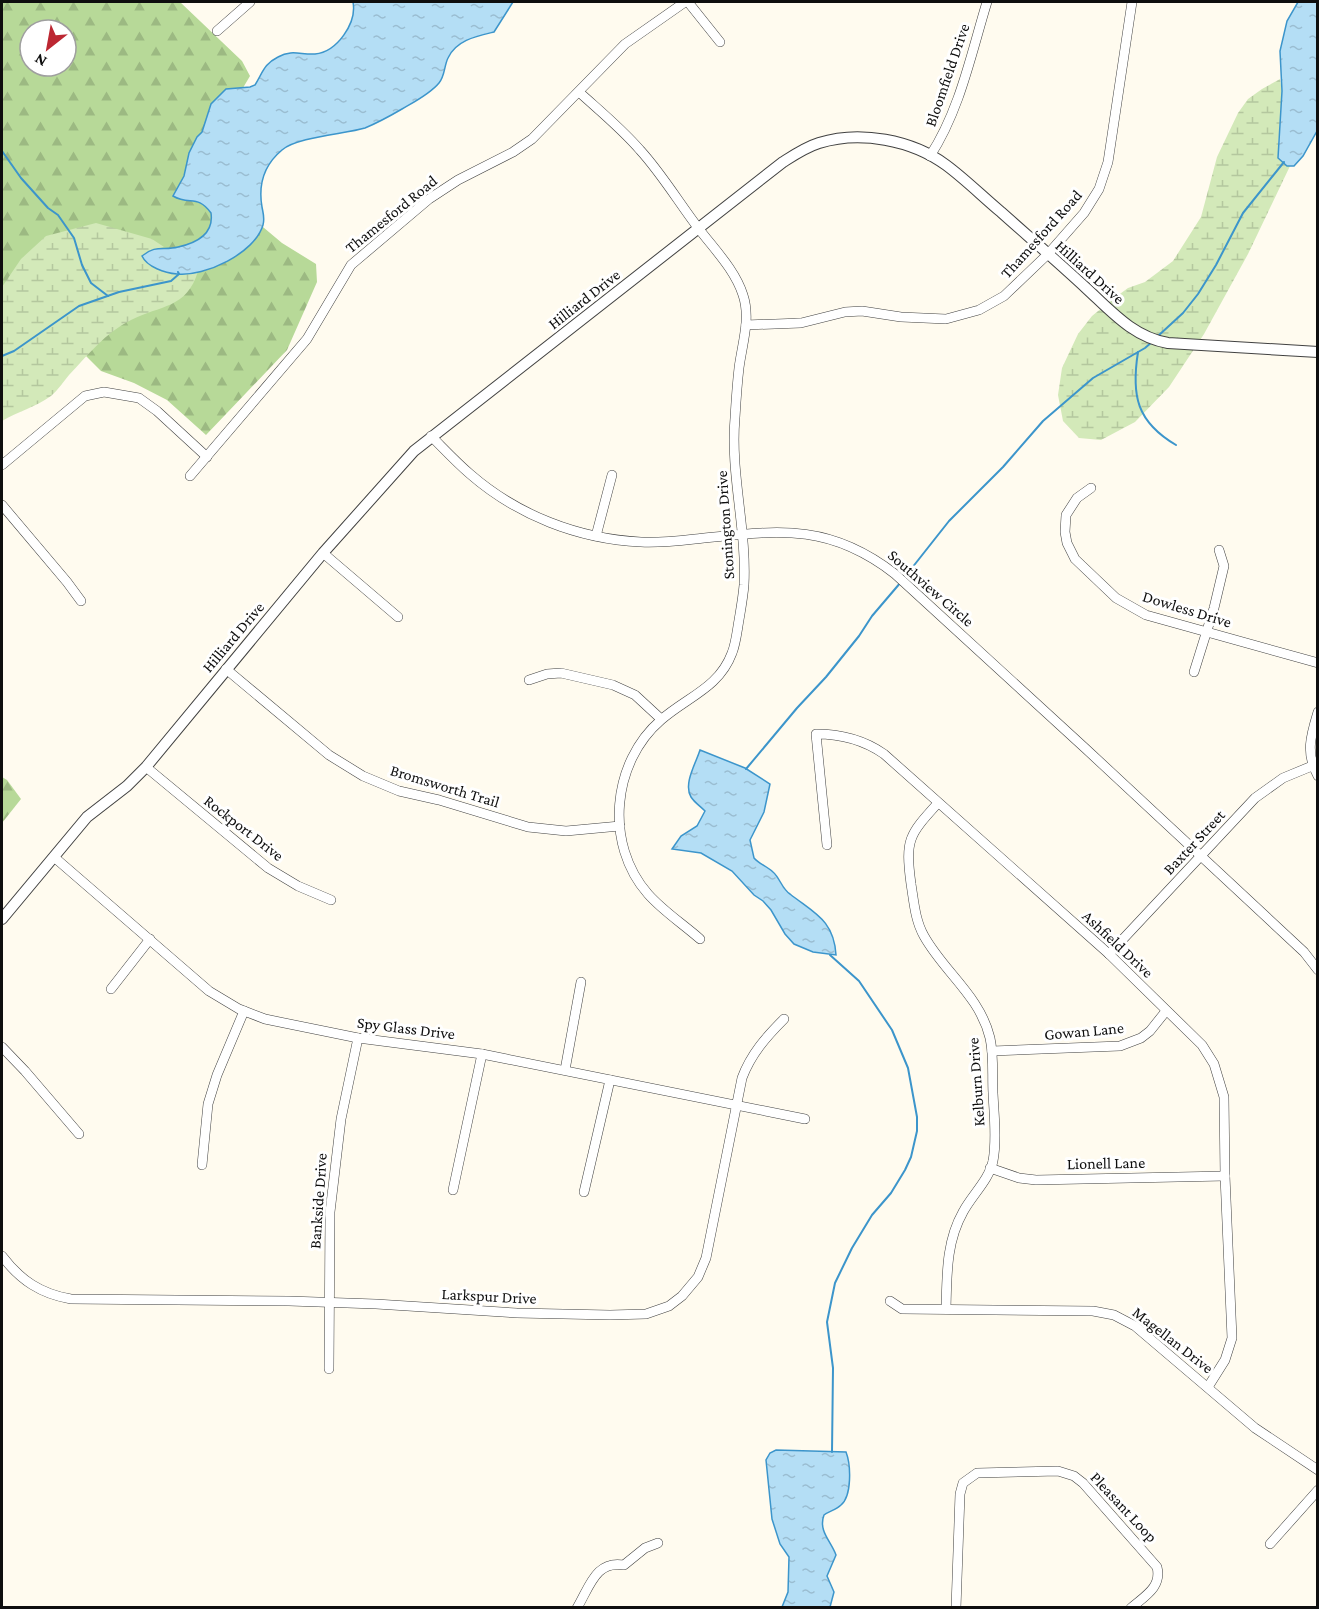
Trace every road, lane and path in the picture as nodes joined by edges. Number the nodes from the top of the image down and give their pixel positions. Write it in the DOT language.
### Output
graph roads {
  1 [pos="250,2"];
  2 [pos="686,2"];
  3 [pos="987,2"];
  4 [pos="1132,2"];
  5 [pos="217,31"];
  6 [pos="720,42"];
  7 [pos="579,92"];
  8 [pos="930,156"];
  9 [pos="698,228"];
  10 [pos="1048,254"];
  11 [pos="746,325"];
  12 [pos="1317,352"];
  13 [pos="431,436"];
  14 [pos="207,457"];
  15 [pos="2,465"];
  16 [pos="612,475"];
  17 [pos="190,476"];
  18 [pos="1091,488"];
  19 [pos="2,505"];
  20 [pos="741,533"];
  21 [pos="596,536"];
  22 [pos="1219,550"];
  23 [pos="323,554"];
  24 [pos="81,601"];
  25 [pos="398,617"];
  26 [pos="1207,632"];
  27 [pos="1317,663"];
  28 [pos="226,669"];
  29 [pos="1194,672"];
  30 [pos="529,680"];
  31 [pos="1317,712"];
  32 [pos="661,719"];
  33 [pos="146,766"];
  34 [pos="1312,766"];
  35 [pos="1317,776"];
  36 [pos="938,803"];
  37 [pos="620,826"];
  38 [pos="827,845"];
  39 [pos="1201,856"];
  40 [pos="54,857"];
  41 [pos="332,900"];
  42 [pos="2,919"];
  43 [pos="150,939"];
  44 [pos="700,939"];
  45 [pos="1109,954"];
  46 [pos="1317,970"];
  47 [pos="581,982"];
  48 [pos="111,989"];
  49 [pos="244,1011"];
  50 [pos="1166,1011"];
  51 [pos="784,1019"];
  52 [pos="358,1038"];
  53 [pos="2,1047"];
  54 [pos="992,1051"];
  55 [pos="482,1053"];
  56 [pos="565,1070"];
  57 [pos="610,1080"];
  58 [pos="737,1105"];
  59 [pos="805,1119"];
  60 [pos="80,1134"];
  61 [pos="202,1165"];
  62 [pos="990,1168"];
  63 [pos="1225,1176"];
  64 [pos="453,1190"];
  65 [pos="584,1192"];
  66 [pos="2,1256"];
  67 [pos="890,1301"];
  68 [pos="330,1303"];
  69 [pos="946,1309"];
  70 [pos="329,1368"];
  71 [pos="1208,1387"];
  72 [pos="1317,1470"];
  73 [pos="1317,1490"];
  74 [pos="658,1543"];
  75 [pos="1270,1544"];
  76 [pos="577,1608"];
  77 [pos="956,1608"];
  78 [pos="1131,1608"];
  1 -- 5 [label="street"];
  2 -- 6 [label="street"];
  2 -- 7 [label="street, Thamesford Road"];
  3 -- 8 [label="street, Bloomfield Drive"];
  4 -- 10 [label="street, Thamesford Road"];
  7 -- 9 [label="street, Stonington Drive"];
  7 -- 14 [label="street, Thamesford Road"];
  8 -- 9 [label="street, Hilliard Drive"];
  8 -- 10 [label="street, Hilliard Drive"];
  9 -- 11 [label="street, Stonington Drive"];
  9 -- 13 [label="street, Hilliard Drive"];
  10 -- 11 [label="street, Thamesford Road"];
  10 -- 12 [label="street, Hilliard Drive"];
  11 -- 20 [label="street, Stonington Drive"];
  13 -- 21 [label="street, Southview Circle"];
  13 -- 23 [label="street, Hilliard Drive"];
  14 -- 15 [label="street"];
  14 -- 17 [label="street, Thamesford Road"];
  16 -- 21 [label="street"];
  18 -- 26 [label="street, Dowless Drive"];
  19 -- 24 [label="street"];
  20 -- 21 [label="street, Southview Circle"];
  20 -- 32 [label="street, Stonington Drive"];
  20 -- 39 [label="street, Southview Circle"];
  22 -- 26 [label="street"];
  23 -- 25 [label="street"];
  23 -- 28 [label="street, Hilliard Drive"];
  26 -- 27 [label="street, Dowless Drive"];
  26 -- 29 [label="street"];
  28 -- 33 [label="street, Hilliard Drive"];
  28 -- 37 [label="street, Bromsworth Trail"];
  30 -- 32 [label="street"];
  31 -- 34 [label="street"];
  32 -- 37 [label="street, Stonington Drive"];
  33 -- 40 [label="street, Hilliard Drive"];
  33 -- 41 [label="street, Rockport Drive"];
  34 -- 35 [label="street"];
  34 -- 39 [label="street, Baxter Street"];
  36 -- 38 [label="street, Ashfield Drive"];
  36 -- 45 [label="street, Ashfield Drive"];
  36 -- 54 [label="street, Kelburn Drive"];
  37 -- 44 [label="street, Stonington Drive"];
  39 -- 45 [label="street, Baxter Street"];
  39 -- 46 [label="street, Southview Circle"];
  40 -- 42 [label="street, Hilliard Drive"];
  40 -- 43 [label="street, Spy Glass Drive"];
  43 -- 48 [label="street"];
  43 -- 49 [label="street, Spy Glass Drive"];
  45 -- 50 [label="street, Ashfield Drive"];
  47 -- 56 [label="street"];
  49 -- 52 [label="street, Spy Glass Drive"];
  49 -- 61 [label="street"];
  50 -- 54 [label="street, Gowan Lane"];
  50 -- 63 [label="street, Ashfield Drive"];
  51 -- 58 [label="street, Larkspur Drive"];
  52 -- 55 [label="street, Spy Glass Drive"];
  52 -- 68 [label="street, Bankside Drive"];
  53 -- 60 [label="street"];
  54 -- 62 [label="street, Kelburn Drive"];
  55 -- 56 [label="street, Spy Glass Drive"];
  55 -- 64 [label="street"];
  56 -- 57 [label="street, Spy Glass Drive"];
  57 -- 58 [label="street, Spy Glass Drive"];
  57 -- 65 [label="street"];
  58 -- 59 [label="street, Spy Glass Drive"];
  58 -- 68 [label="street, Larkspur Drive"];
  62 -- 63 [label="street, Lionell Lane"];
  62 -- 69 [label="street, Kelburn Drive"];
  63 -- 71 [label="street, Ashfield Drive"];
  66 -- 68 [label="street, Larkspur Drive"];
  67 -- 69 [label="street, Magellan Drive"];
  68 -- 70 [label="street, Bankside Drive"];
  69 -- 71 [label="street, Magellan Drive"];
  71 -- 72 [label="street, Magellan Drive"];
  73 -- 75 [label="street"];
  74 -- 76 [label="street"];
  77 -- 78 [label="street, Pleasant Loop"];
}
